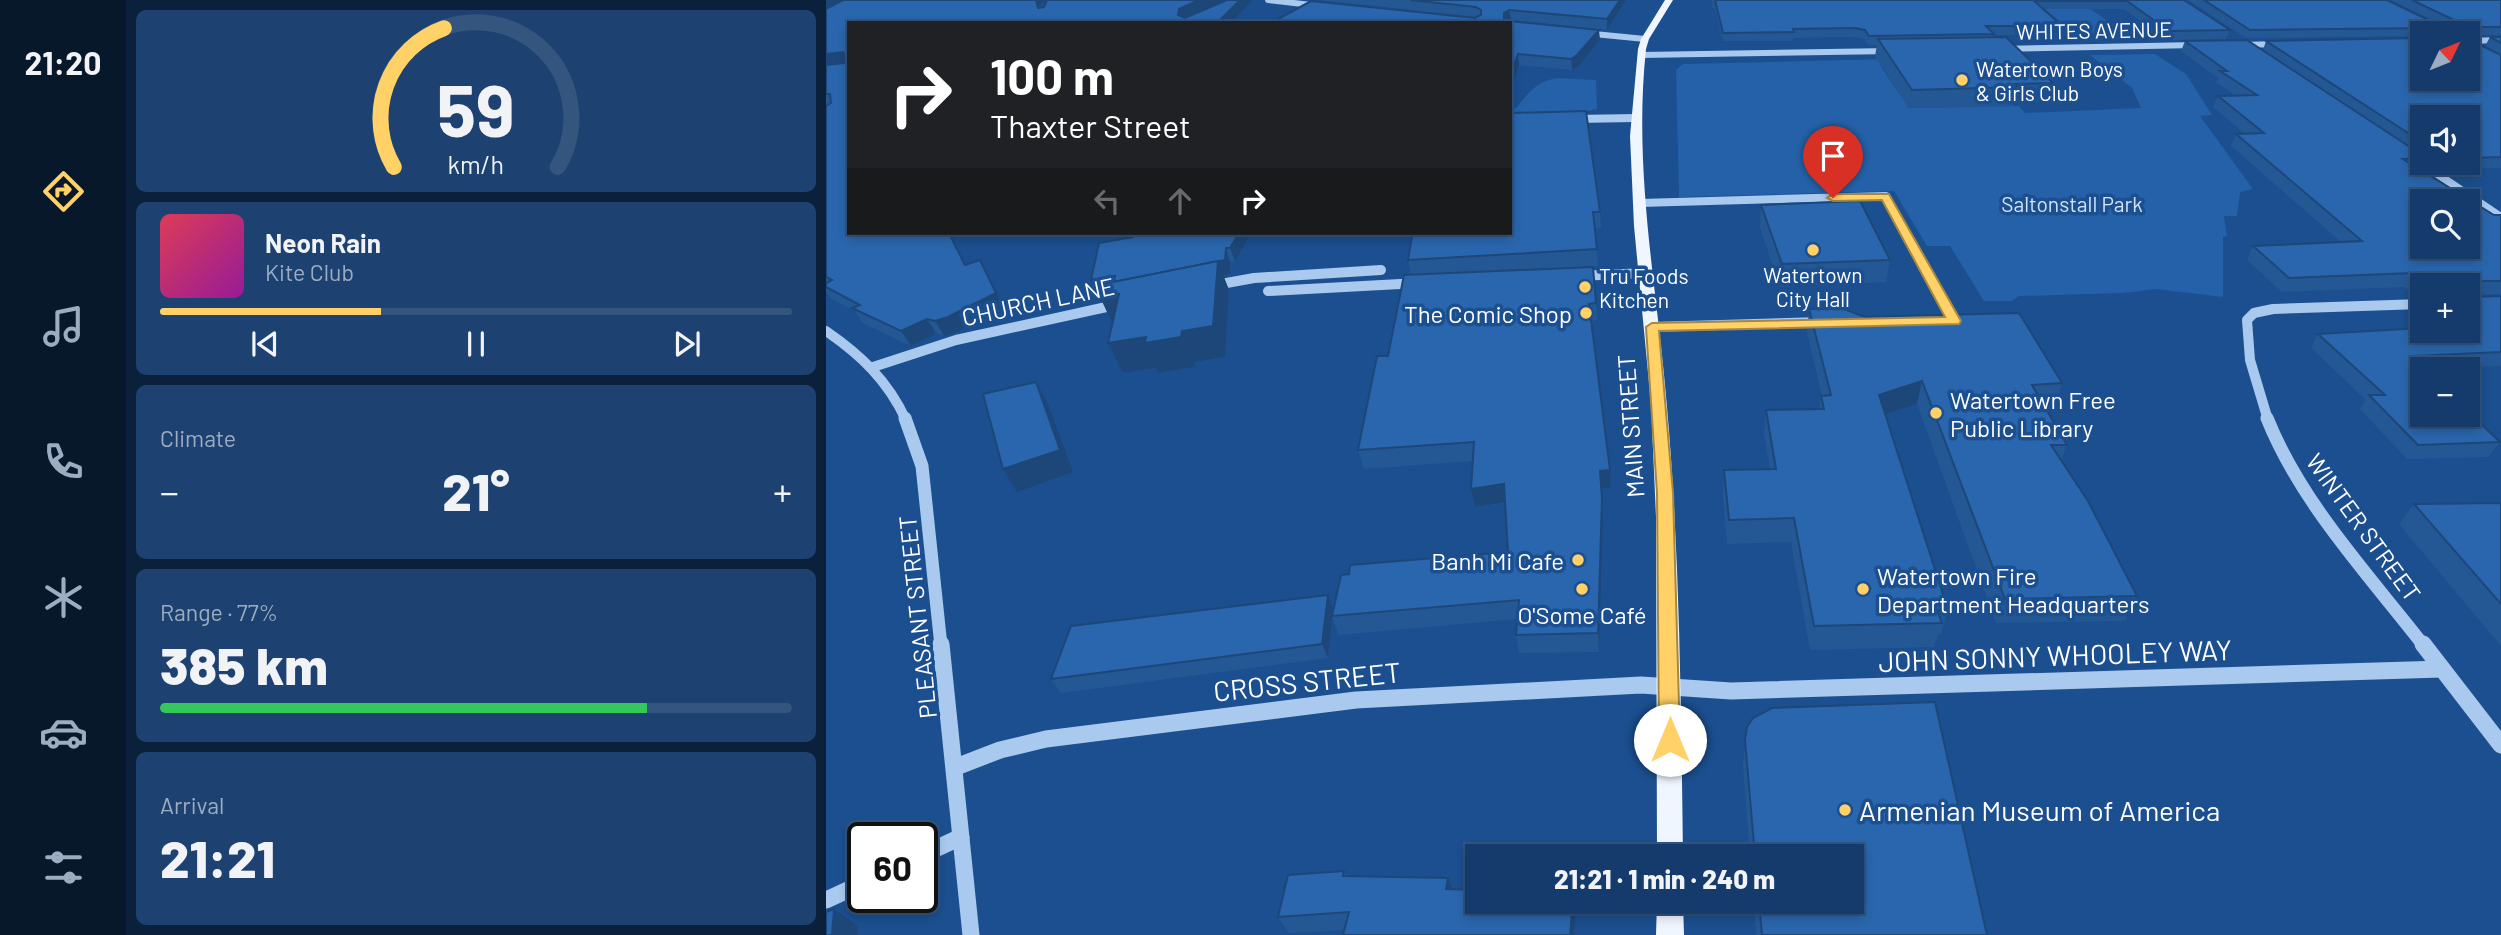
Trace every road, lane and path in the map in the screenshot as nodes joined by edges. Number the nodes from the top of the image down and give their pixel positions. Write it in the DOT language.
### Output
graph roads {
  1 [pos="1268,0"];
  2 [pos="1669,0"];
  3 [pos="1286,1"];
  4 [pos="1312,5"];
  5 [pos="1326,6"];
  6 [pos="1296,15"];
  7 [pos="1575,32"];
  8 [pos="1645,39"];
  9 [pos="2501,40"];
  10 [pos="2233,41"];
  11 [pos="2480,42"];
  12 [pos="2287,44"];
  13 [pos="2206,45"];
  14 [pos="2245,45"];
  15 [pos="1990,49"];
  16 [pos="1899,51"];
  17 [pos="1641,55"];
  18 [pos="2263,57"];
  19 [pos="1636,118"];
  20 [pos="1565,120"];
  21 [pos="2399,149"];
  22 [pos="1640,202"];
  23 [pos="2501,217"];
  24 [pos="1381,270"];
  25 [pos="1647,273"];
  26 [pos="1570,276"];
  27 [pos="1428,282"];
  28 [pos="1196,288"];
  29 [pos="1268,291"];
  30 [pos="1129,302"];
  31 [pos="2410,304"];
  32 [pos="1830,322"];
  33 [pos="1930,322"];
  34 [pos="1652,327"];
  35 [pos="826,331"];
  36 [pos="873,367"];
  37 [pos="2442,669"];
  38 [pos="1670,685"];
  39 [pos="2501,745"];
  40 [pos="956,767"];
  41 [pos="961,837"];
  42 [pos="1670,844"];
  43 [pos="938,848"];
  44 [pos="847,890"];
  45 [pos="826,900"];
  46 [pos="1670,914"];
  47 [pos="971,935"];
  48 [pos="1670,935"];
  1 -- 3 [label="street"];
  2 -- 8 [label="main road, MAIN STREET"];
  3 -- 4 [label="street"];
  4 -- 5 [label="street"];
  4 -- 6 [label="street"];
  7 -- 8 [label="street"];
  8 -- 17 [label="main road, MAIN STREET"];
  9 -- 11 [label="street"];
  10 -- 14 [label="street"];
  12 -- 14 [label="street"];
  13 -- 15 [label="street, WHITES AVENUE"];
  14 -- 18 [label="street"];
  16 -- 17 [label="street"];
  17 -- 19 [label="main road, MAIN STREET"];
  19 -- 20 [label="street"];
  19 -- 22 [label="main road, MAIN STREET"];
  21 -- 23 [label="street"];
  22 -- 25 [label="main road, MAIN STREET"];
  22 -- 33 [label="street"];
  24 -- 28 [label="street"];
  25 -- 26 [label="street"];
  25 -- 34 [label="main road, MAIN STREET"];
  27 -- 29 [label="street"];
  30 -- 36 [label="street, CHURCH LANE"];
  31 -- 37 [label="street, WINTER STREET"];
  32 -- 34 [label="street"];
  34 -- 38 [label="main road, MAIN STREET"];
  35 -- 36 [label="street, PLEASANT STREET"];
  36 -- 40 [label="street, PLEASANT STREET"];
  37 -- 38 [label="street, JOHN SONNY WHOOLEY WAY"];
  37 -- 39 [label="street, WINTER STREET"];
  38 -- 40 [label="street, CROSS STREET"];
  38 -- 42 [label="main road, MAIN STREET"];
  40 -- 41 [label="street, PLEASANT STREET"];
  41 -- 43 [label="street"];
  41 -- 47 [label="street, PLEASANT STREET"];
  44 -- 45 [label="street"];
  46 -- 48 [label="main road"];
}
